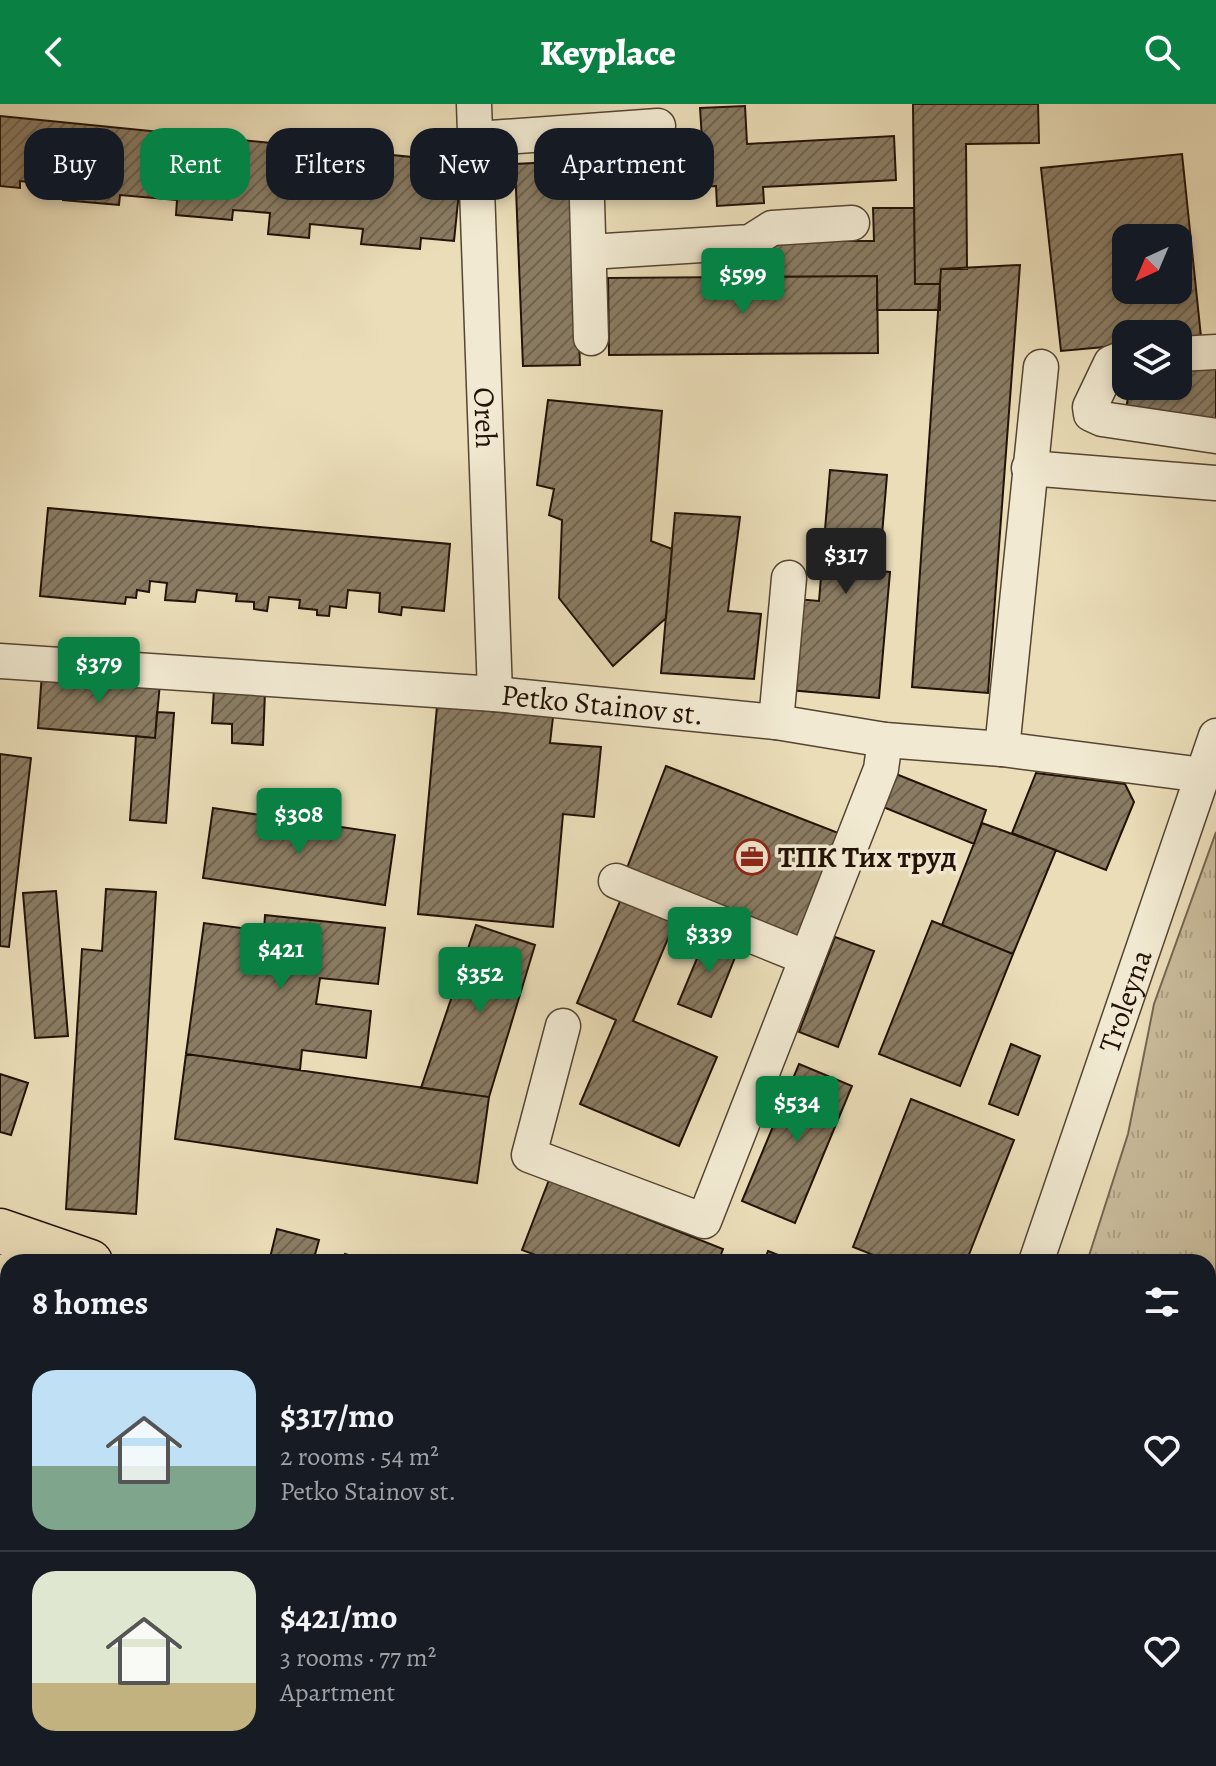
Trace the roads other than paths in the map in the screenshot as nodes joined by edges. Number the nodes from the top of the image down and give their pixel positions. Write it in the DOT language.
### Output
graph roads {
  1 [pos="474,104"];
  2 [pos="658,126"];
  3 [pos="475,128"];
  4 [pos="634,128"];
  5 [pos="478,200"];
  6 [pos="587,200"];
  7 [pos="852,223"];
  8 [pos="589,252"];
  9 [pos="591,338"];
  10 [pos="1216,352"];
  11 [pos="1192,353"];
  12 [pos="1112,363"];
  13 [pos="1041,367"];
  14 [pos="1216,436"];
  15 [pos="1029,468"];
  16 [pos="1216,483"];
  17 [pos="789,578"];
  18 [pos="0,661"];
  19 [pos="495,694"];
  20 [pos="776,722"];
  21 [pos="1216,736"];
  22 [pos="885,740"];
  23 [pos="1002,749"];
  24 [pos="1203,775"];
  25 [pos="616,881"];
  26 [pos="807,958"];
  27 [pos="563,1026"];
  28 [pos="0,1231"];
  29 [pos="67,1254"];
  30 [pos="1036,1254"];
  1 -- 3 [label="street, Oreh"];
  2 -- 4 [label="street"];
  5 -- 19 [label="street, Oreh"];
  6 -- 8 [label="street"];
  7 -- 8 [label="street"];
  8 -- 9 [label="street"];
  10 -- 11 [label="street"];
  12 -- 14 [label="street"];
  13 -- 15 [label="street"];
  15 -- 16 [label="street"];
  15 -- 23 [label="street"];
  17 -- 20 [label="street"];
  18 -- 19 [label="street, Petko Stainov st."];
  19 -- 20 [label="street, Petko Stainov st."];
  20 -- 22 [label="street, Petko Stainov st."];
  21 -- 24 [label="street, Troleyna"];
  22 -- 23 [label="street, Petko Stainov st."];
  22 -- 26 [label="street"];
  23 -- 24 [label="street, Petko Stainov st."];
  24 -- 30 [label="street, Troleyna"];
  25 -- 26 [label="street"];
  26 -- 27 [label="street"];
  28 -- 29 [label="main road"];
}
